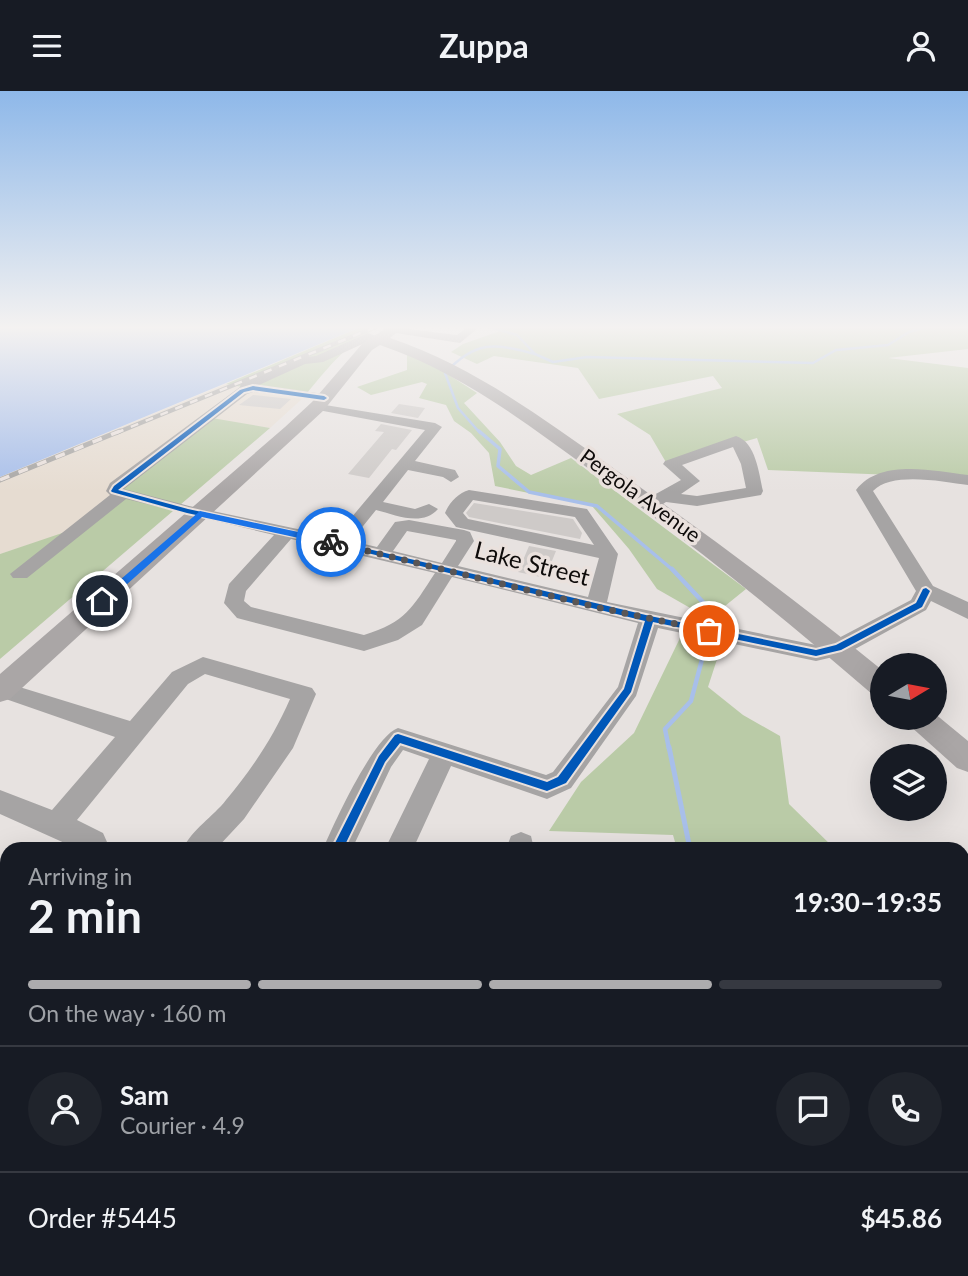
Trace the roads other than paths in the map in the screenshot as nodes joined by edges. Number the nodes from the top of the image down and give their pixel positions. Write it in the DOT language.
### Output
graph roads {
  1 [pos="255,381"];
  2 [pos="338,381"];
  3 [pos="476,381"];
  4 [pos="242,392"];
  5 [pos="321,402"];
  6 [pos="171,427"];
  7 [pos="404,464"];
  8 [pos="451,477"];
  9 [pos="968,480"];
  10 [pos="118,491"];
  11 [pos="658,500"];
  12 [pos="370,504"];
  13 [pos="429,509"];
  14 [pos="200,514"];
  15 [pos="287,532"];
  16 [pos="339,544"];
  17 [pos="382,554"];
  18 [pos="609,554"];
  19 [pos="448,570"];
  20 [pos="20,575"];
  21 [pos="926,591"];
  22 [pos="596,607"];
  23 [pos="968,612"];
  24 [pos="650,619"];
  25 [pos="838,648"];
  26 [pos="870,676"];
  27 [pos="1,690"];
  28 [pos="126,730"];
  29 [pos="934,730"];
  30 [pos="444,755"];
  31 [pos="968,759"];
  32 [pos="0,802"];
  33 [pos="57,824"];
  34 [pos="90,842"];
  35 [pos="204,842"];
  36 [pos="340,842"];
  37 [pos="403,842"];
  1 -- 4 [label="street"];
  2 -- 5 [label="main road"];
  3 -- 11 [label="main road, Pergola Avenue"];
  4 -- 5 [label="street"];
  4 -- 6 [label="street"];
  4 -- 10 [label="street"];
  5 -- 7 [label="street"];
  5 -- 14 [label="main road"];
  7 -- 8 [label="lane"];
  7 -- 12 [label="street"];
  9 -- 21 [label="street"];
  10 -- 14 [label="street, Lake Street"];
  10 -- 20 [label="street"];
  11 -- 11 [label="street"];
  11 -- 25 [label="main road, Pergola Avenue"];
  12 -- 13 [label="street"];
  12 -- 16 [label="street"];
  14 -- 15 [label="street, Lake Street"];
  14 -- 27 [label="main road"];
  15 -- 16 [label="street, Lake Street"];
  15 -- 19 [label="street"];
  16 -- 17 [label="street, Lake Street"];
  17 -- 19 [label="street, Lake Street"];
  17 -- 19 [label="street"];
  18 -- 18 [label="street"];
  18 -- 22 [label="street"];
  19 -- 22 [label="street, Lake Street"];
  21 -- 23 [label="street"];
  21 -- 25 [label="street, Lake Street"];
  22 -- 24 [label="street, Lake Street"];
  24 -- 25 [label="street, Lake Street"];
  24 -- 30 [label="street"];
  25 -- 26 [label="main road, Pergola Avenue"];
  27 -- 28 [label="street"];
  28 -- 33 [label="street"];
  28 -- 35 [label="street"];
  29 -- 31 [label="main road"];
  30 -- 36 [label="street"];
  30 -- 37 [label="street"];
  32 -- 33 [label="street"];
  33 -- 34 [label="street"];
}
